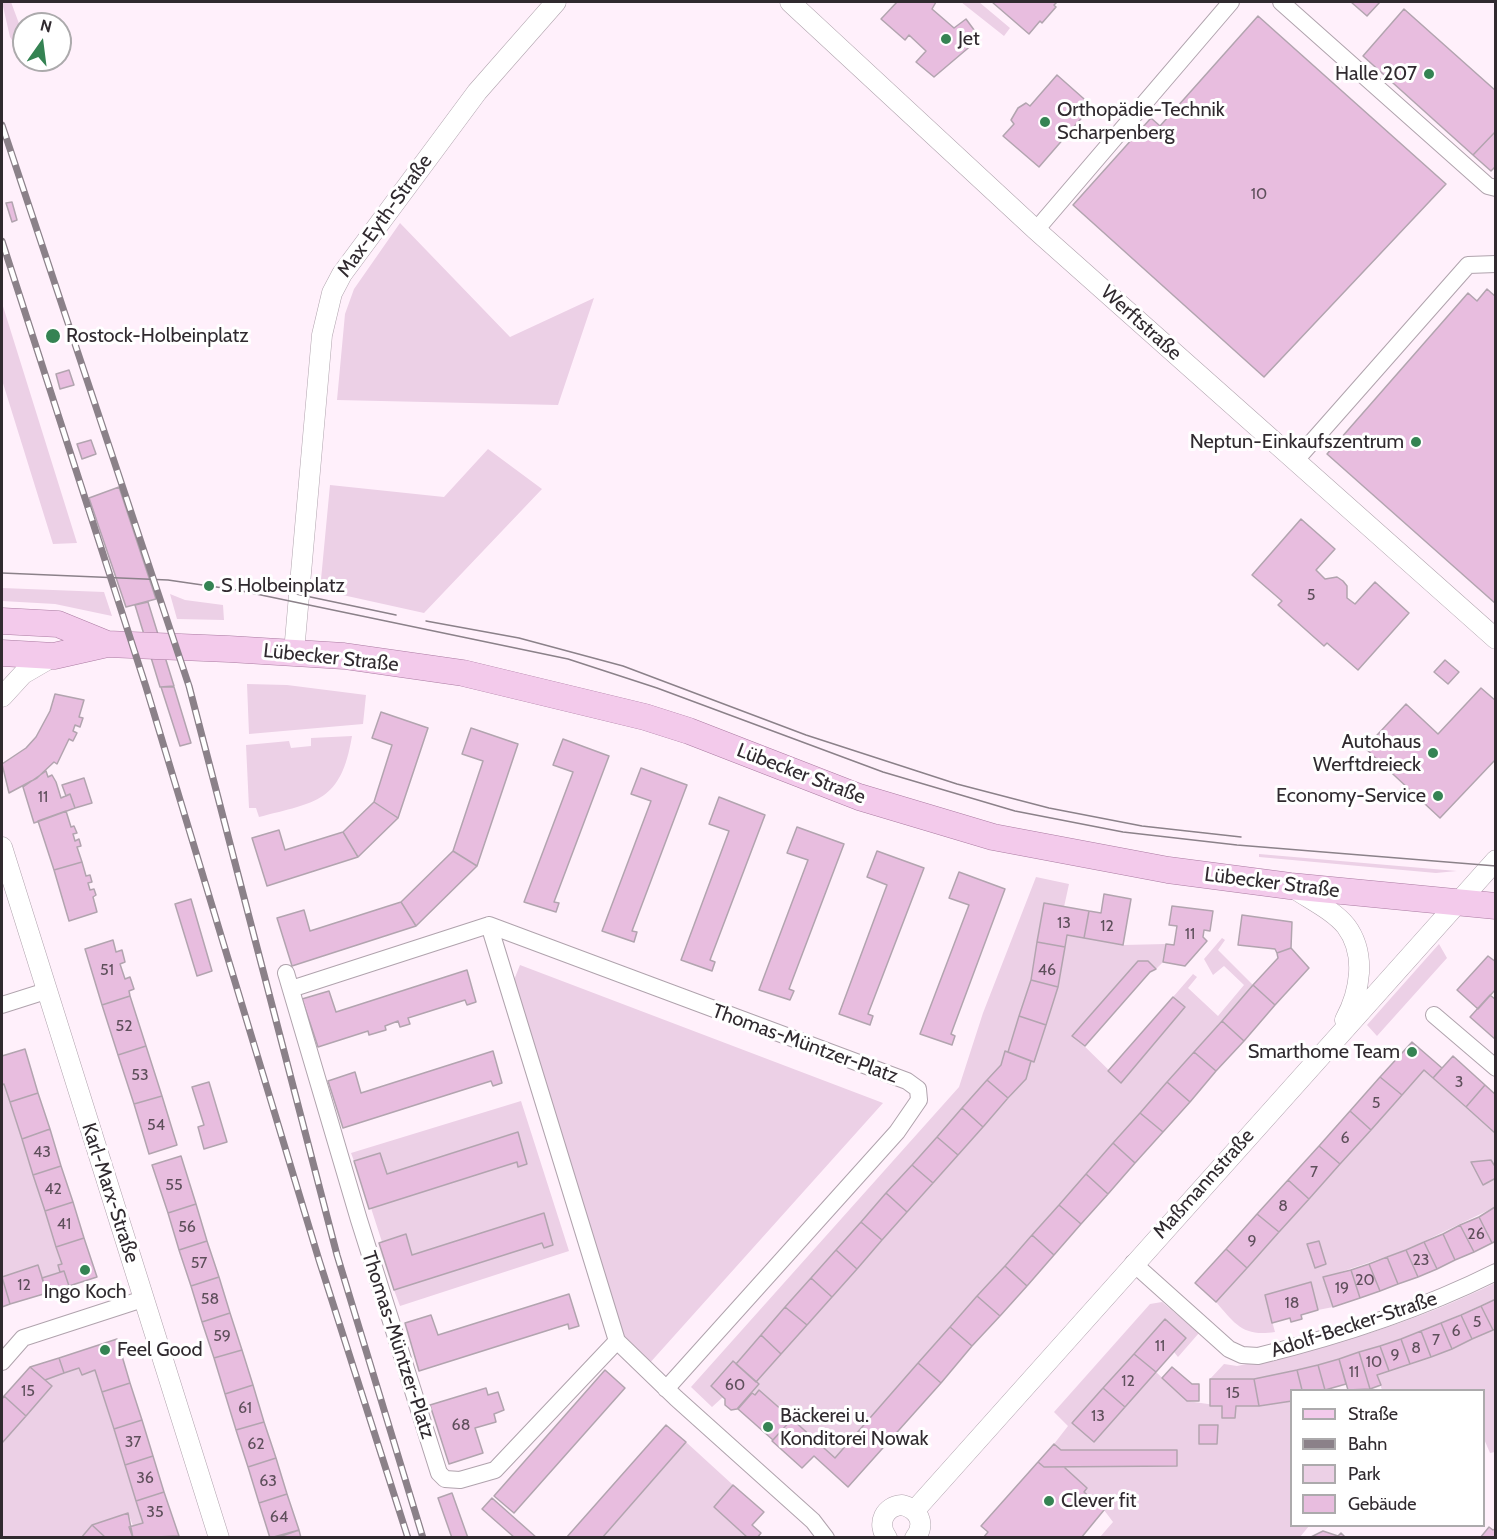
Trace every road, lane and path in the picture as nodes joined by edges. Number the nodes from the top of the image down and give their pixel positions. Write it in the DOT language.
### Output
graph roads {
  1 [pos="556,2"];
  2 [pos="790,2"];
  3 [pos="1231,2"];
  4 [pos="1281,2"];
  5 [pos="1496,188"];
  6 [pos="1036,230"];
  7 [pos="1496,264"];
  8 [pos="1296,460"];
  9 [pos="2,621"];
  10 [pos="1496,639"];
  11 [pos="107,644"];
  12 [pos="294,652"];
  13 [pos="2,653"];
  14 [pos="54,656"];
  15 [pos="2,697"];
  16 [pos="2,847"];
  17 [pos="1496,860"];
  18 [pos="1290,886"];
  19 [pos="1458,902"];
  20 [pos="1496,906"];
  21 [pos="489,925"];
  22 [pos="46,991"];
  23 [pos="2,1005"];
  24 [pos="1434,1014"];
  25 [pos="1336,1036"];
  26 [pos="1496,1068"];
  27 [pos="1133,1263"];
  28 [pos="1496,1272"];
  29 [pos="143,1299"];
  30 [pos="617,1341"];
  31 [pos="2,1362"];
  32 [pos="666,1389"];
  33 [pos="915,1510"];
  34 [pos="826,1537"];
  35 [pos="219,1538"];
  36 [pos="887,1538"];
  37 [pos="915,1538"];
  1 -- 12 [label="street, Max-Eyth-Straße"];
  2 -- 6 [label="street, Werftstraße"];
  3 -- 6 [label="street"];
  4 -- 5 [label="street"];
  6 -- 8 [label="street, Werftstraße"];
  7 -- 8 [label="street"];
  8 -- 10 [label="street, Werftstraße"];
  9 -- 11 [label="main road, Lübecker Straße"];
  11 -- 12 [label="main road, Lübecker Straße"];
  11 -- 14 [label="main road, Lübecker Straße"];
  12 -- 18 [label="main road, Lübecker Straße"];
  13 -- 14 [label="main road, Lübecker Straße"];
  14 -- 15 [label="street"];
  16 -- 22 [label="street, Karl-Marx-Straße"];
  17 -- 19 [label="street, Maßmannstraße"];
  18 -- 19 [label="main road, Lübecker Straße"];
  18 -- 25 [label="street"];
  19 -- 20 [label="main road, Lübecker Straße"];
  19 -- 25 [label="street, Maßmannstraße"];
  21 -- 30 [label="street"];
  21 -- 30 [label="street, Thomas-Müntzer-Platz"];
  21 -- 32 [label="street, Thomas-Müntzer-Platz"];
  22 -- 23 [label="street"];
  22 -- 29 [label="street, Karl-Marx-Straße"];
  24 -- 26 [label="street"];
  25 -- 27 [label="street, Maßmannstraße"];
  27 -- 28 [label="street, Adolf-Becker-Straße"];
  27 -- 33 [label="street, Maßmannstraße"];
  29 -- 31 [label="street"];
  29 -- 35 [label="street, Karl-Marx-Straße"];
  30 -- 32 [label="street"];
  32 -- 34 [label="street"];
  33 -- 36 [label="street"];
  33 -- 37 [label="street"];
}
